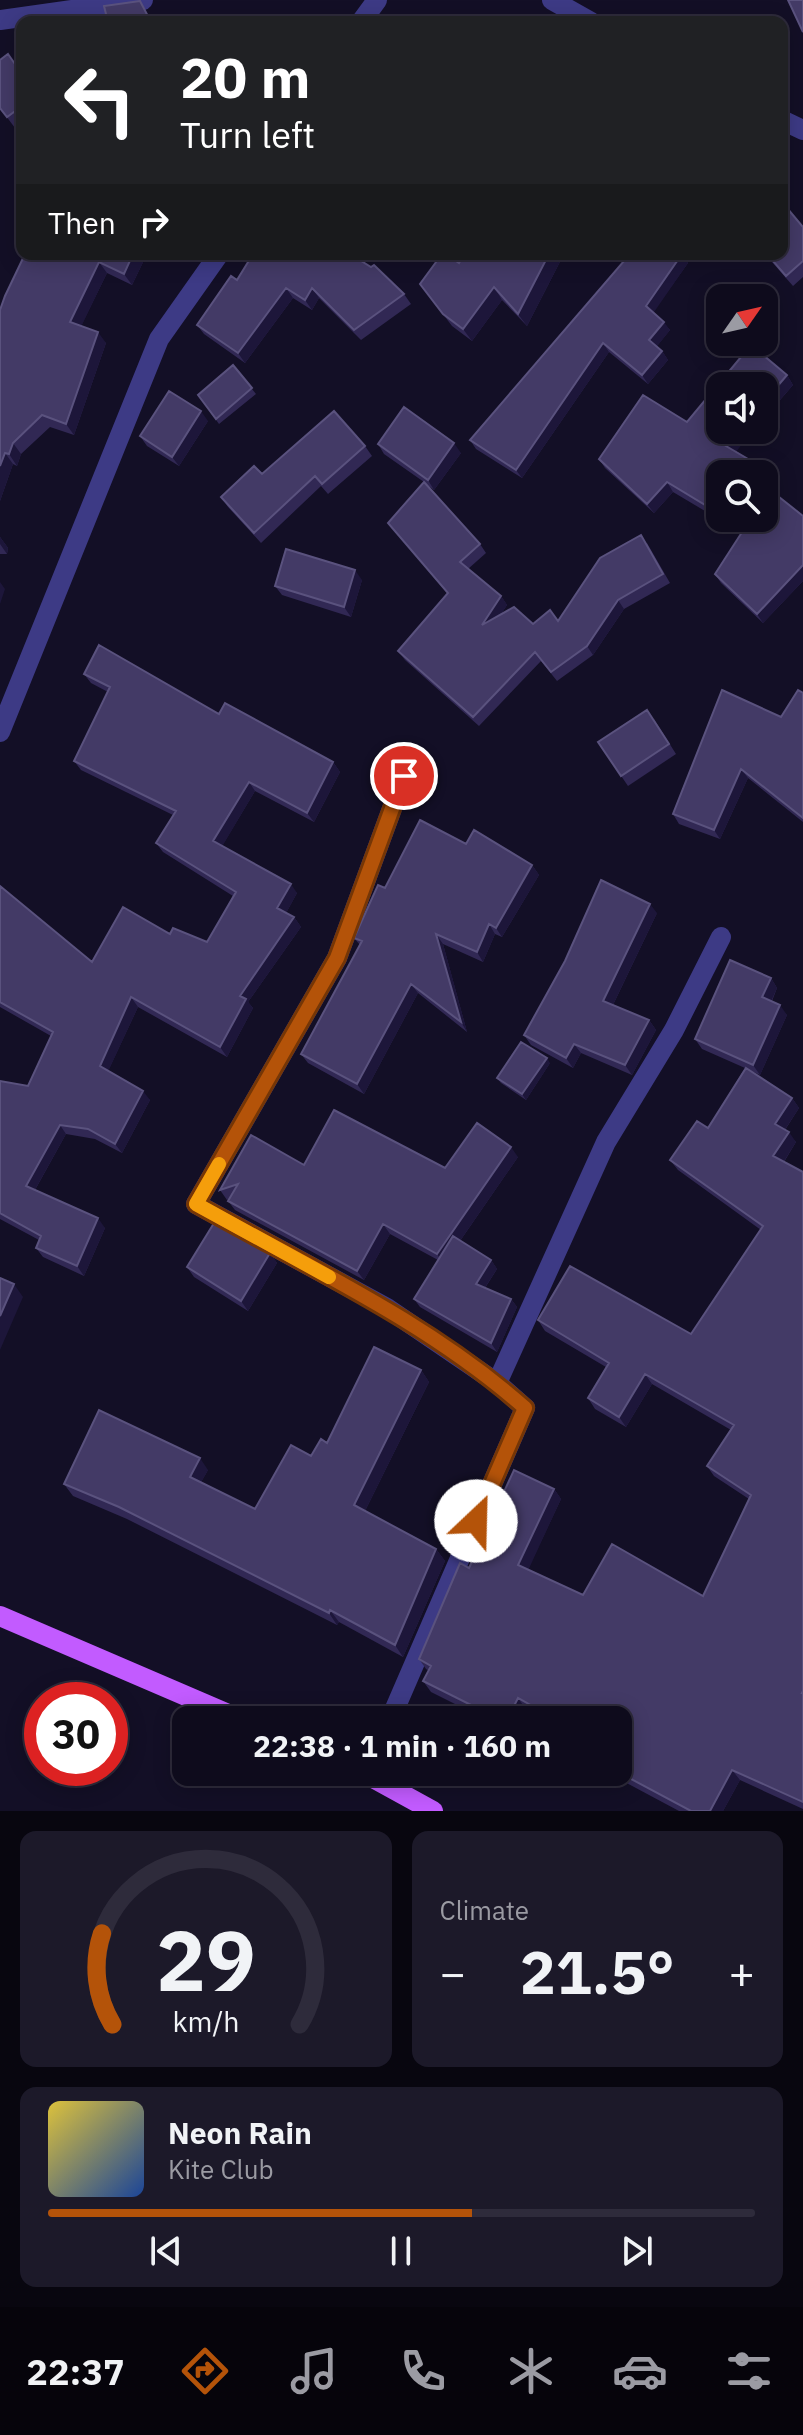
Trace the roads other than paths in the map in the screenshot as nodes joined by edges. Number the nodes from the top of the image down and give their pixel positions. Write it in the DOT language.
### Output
graph roads {
  1 [pos="143,0"];
  2 [pos="552,0"];
  3 [pos="29,16"];
  4 [pos="580,16"];
  5 [pos="215,260"];
  6 [pos="0,732"];
  7 [pos="404,776"];
  8 [pos="721,937"];
  9 [pos="497,1383"];
  10 [pos="0,1616"];
  11 [pos="209,1706"];
  12 [pos="396,1706"];
  13 [pos="388,1786"];
  14 [pos="433,1811"];
  1 -- 3 [label="street"];
  2 -- 4 [label="street"];
  5 -- 6 [label="street"];
  7 -- 9 [label="street"];
  8 -- 9 [label="street"];
  9 -- 12 [label="street"];
  10 -- 11 [label="main road"];
  13 -- 14 [label="main road"];
}
